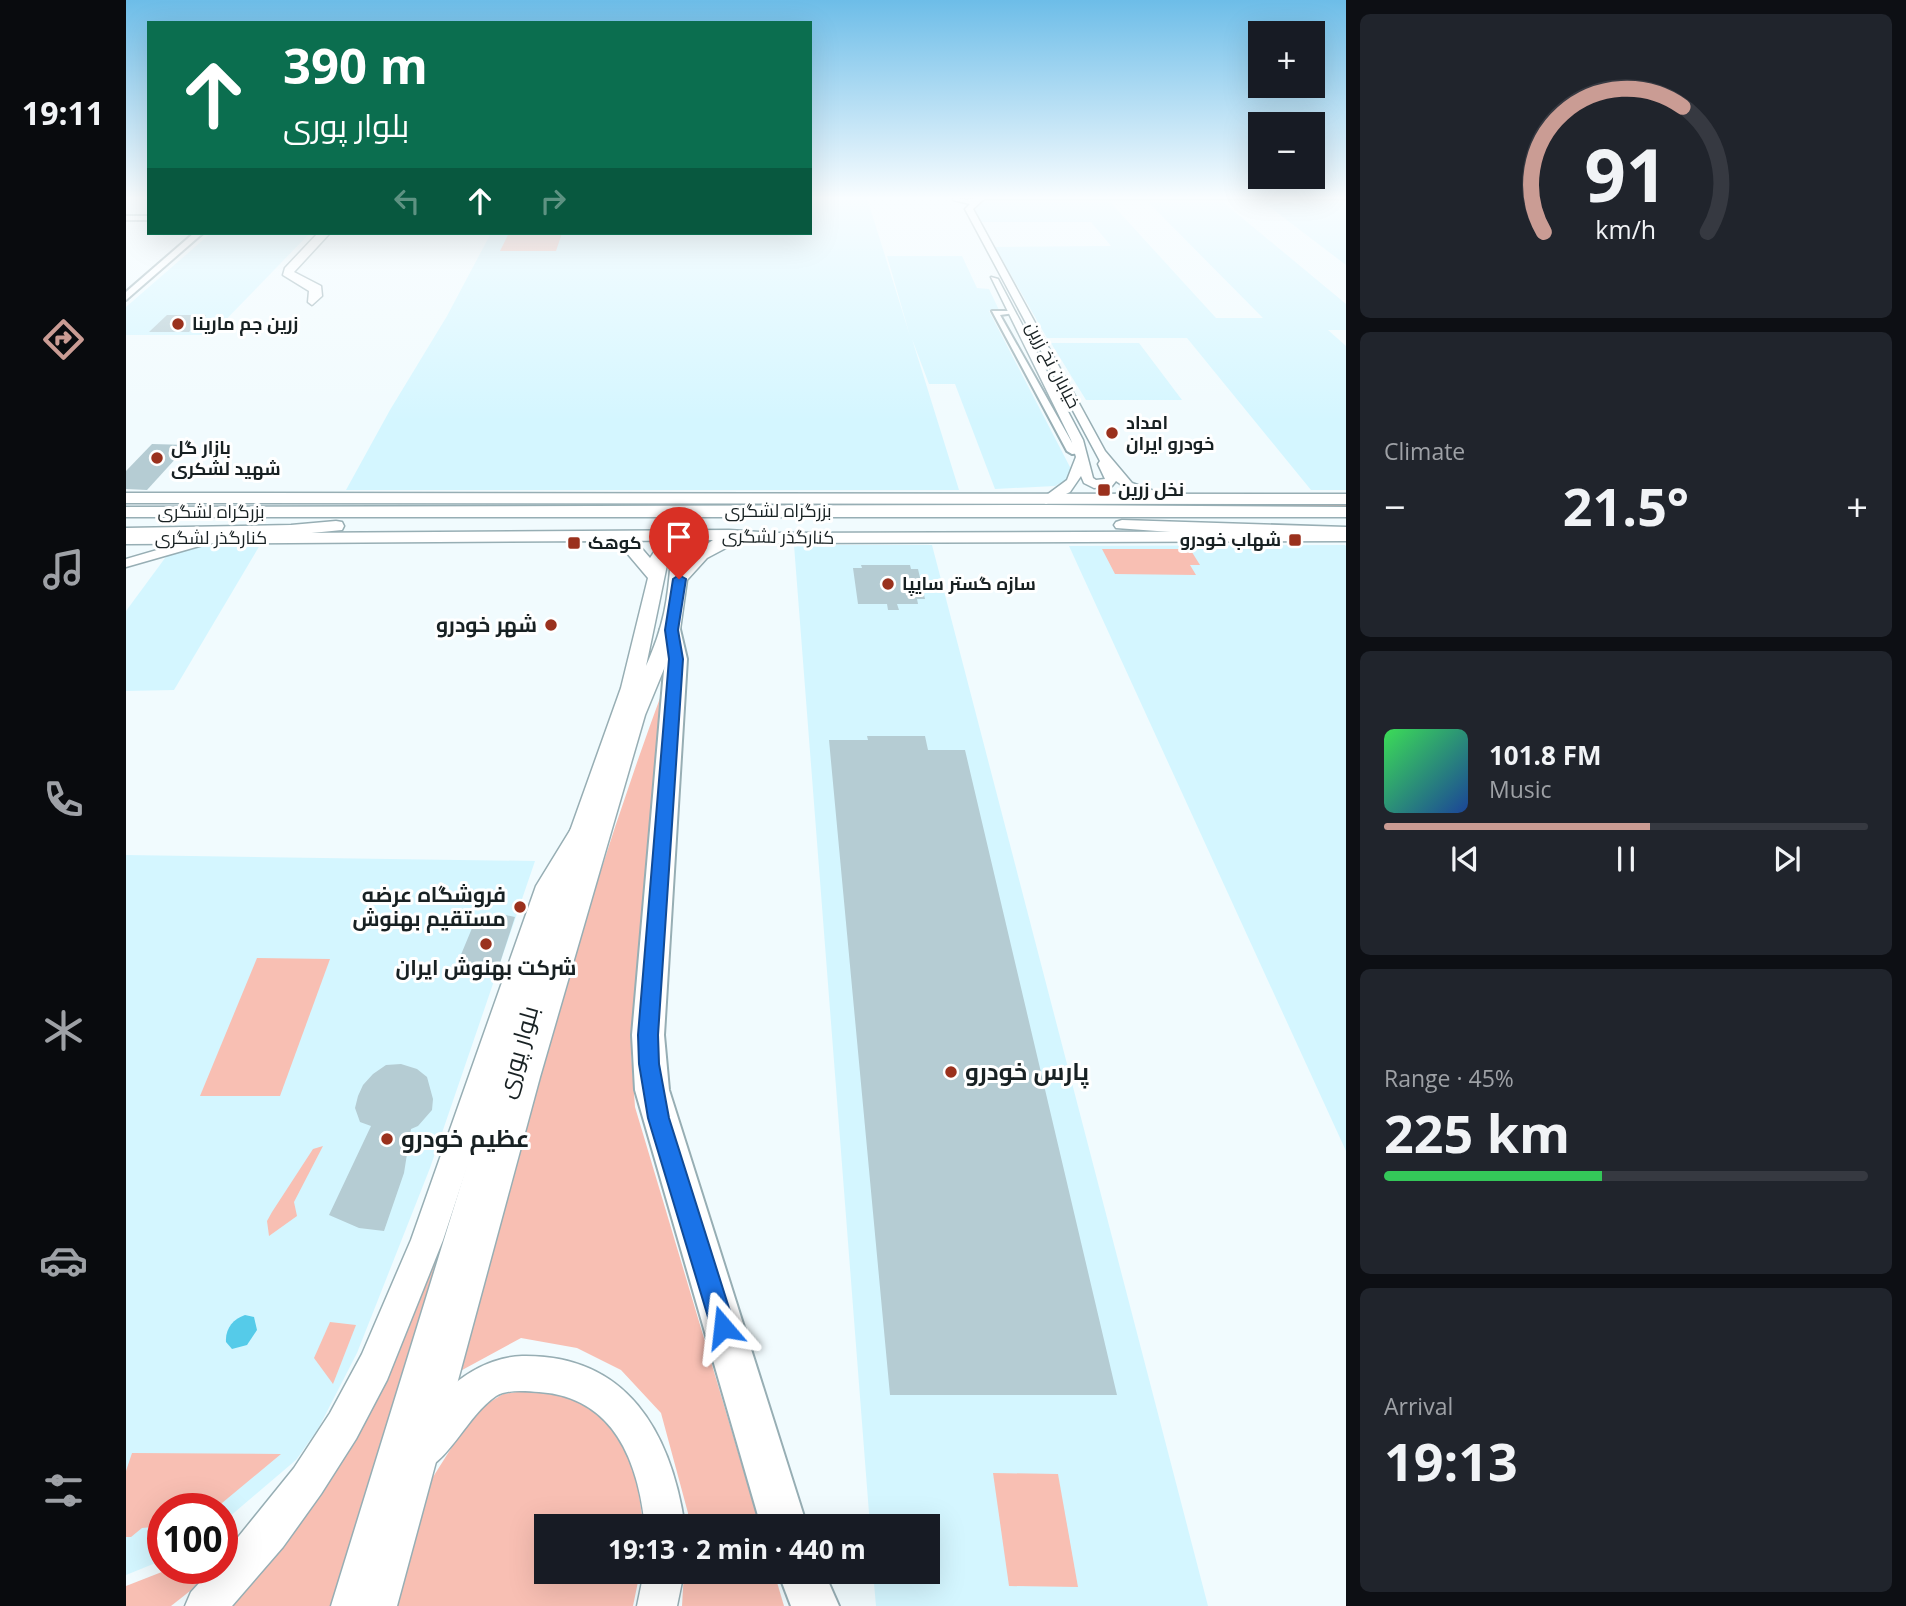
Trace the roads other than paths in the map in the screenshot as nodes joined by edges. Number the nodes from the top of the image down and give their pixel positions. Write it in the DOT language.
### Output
graph roads {
  1 [pos="140,271"];
  2 [pos="156,271"];
  3 [pos="291,271"];
  4 [pos="291,271"];
  5 [pos="991,271"];
  6 [pos="1003,271"];
  7 [pos="126,283"];
  8 [pos="126,297"];
  9 [pos="1011,313"];
  10 [pos="1099,451"];
  11 [pos="1077,453"];
  12 [pos="126,498"];
  13 [pos="1170,499"];
  14 [pos="1346,499"];
  15 [pos="813,500"];
  16 [pos="1048,505"];
  17 [pos="126,512"];
  18 [pos="1346,512"];
  19 [pos="1102,522"];
  20 [pos="1346,522"];
  21 [pos="126,524"];
  22 [pos="363,524"];
  23 [pos="126,533"];
  24 [pos="1346,534"];
  25 [pos="572,537"];
  26 [pos="212,538"];
  27 [pos="776,538"];
  28 [pos="126,539"];
  29 [pos="126,563"];
  30 [pos="668,578"];
  31 [pos="671,630"];
  32 [pos="582,831"];
  33 [pos="421,1453"];
  34 [pos="663,1514"];
  35 [pos="780,1514"];
  36 [pos="662,1584"];
  37 [pos="806,1584"];
  38 [pos="205,1606"];
  39 [pos="351,1606"];
  40 [pos="377,1606"];
  41 [pos="657,1606"];
  42 [pos="815,1606"];
  1 -- 7 [label="main road"];
  2 -- 8 [label="main road"];
  3 -- 4 [label="street"];
  5 -- 9 [label="street, خیابان نخ زرین"];
  6 -- 10 [label="street, خیابان نخ زرین"];
  9 -- 11 [label="street, خیابان نخ زرین"];
  9 -- 11 [label="street"];
  10 -- 11 [label="street, خیابان نخ زرین"];
  10 -- 13 [label="street, خیابان نخ زرین"];
  11 -- 16 [label="street"];
  12 -- 15 [label="main road, کنارگذر لشگری"];
  13 -- 14 [label="main road"];
  13 -- 16 [label="main road"];
  15 -- 16 [label="main road"];
  16 -- 17 [label="main road, بزرگراه لشگری"];
  16 -- 18 [label="main road, بزرگراه لشگری"];
  19 -- 20 [label="main road, بزرگراه لشگری"];
  19 -- 22 [label="main road, بزرگراه لشگری"];
  19 -- 24 [label="main road"];
  21 -- 22 [label="main road, بزرگراه لشگری"];
  22 -- 23 [label="main road"];
  24 -- 27 [label="main road, کنارگذر لشگری"];
  25 -- 26 [label="main road, کنارگذر لشگری"];
  25 -- 27 [label="main road, کنارگذر لشگری"];
  25 -- 30 [label="main road"];
  26 -- 28 [label="main road, کنارگذر لشگری"];
  26 -- 29 [label="street"];
  27 -- 30 [label="main road"];
  30 -- 31 [label="main road, بلوار پوری"];
  30 -- 32 [label="main road, بلوار پوری"];
  31 -- 33 [label="main road, بلوار پوری"];
  31 -- 35 [label="highway"];
  32 -- 38 [label="main road"];
  32 -- 39 [label="main road, بلوار پوری"];
  33 -- 34 [label="main road"];
  33 -- 40 [label="main road, بلوار پوری"];
  36 -- 41 [label="main road"];
  37 -- 42 [label="highway"];
}
